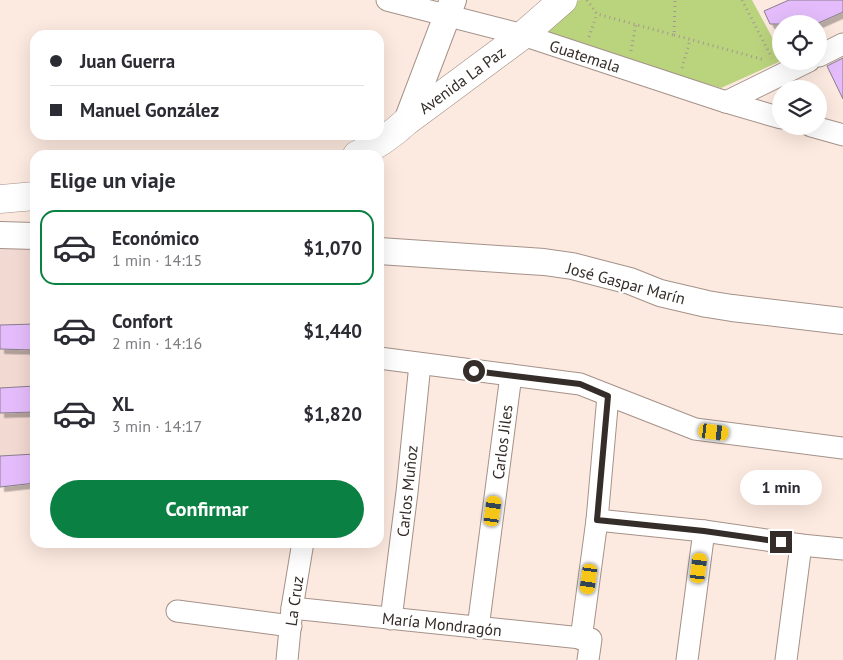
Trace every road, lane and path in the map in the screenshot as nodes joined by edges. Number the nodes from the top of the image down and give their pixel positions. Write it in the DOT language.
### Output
graph roads {
  1 [pos="387,0"];
  2 [pos="563,0"];
  3 [pos="587,0"];
  4 [pos="675,0"];
  5 [pos="742,0"];
  6 [pos="450,8"];
  7 [pos="597,14"];
  8 [pos="636,24"];
  9 [pos="523,35"];
  10 [pos="674,35"];
  11 [pos="690,40"];
  12 [pos="586,43"];
  13 [pos="843,44"];
  14 [pos="827,52"];
  15 [pos="630,56"];
  16 [pos="791,70"];
  17 [pos="681,71"];
  18 [pos="726,102"];
  19 [pos="772,115"];
  20 [pos="407,121"];
  21 [pos="827,130"];
  22 [pos="843,135"];
  23 [pos="367,150"];
  24 [pos="30,196"];
  25 [pos="0,199"];
  26 [pos="0,235"];
  27 [pos="30,236"];
  28 [pos="384,251"];
  29 [pos="843,321"];
  30 [pos="384,359"];
  31 [pos="420,364"];
  32 [pos="511,375"];
  33 [pos="608,396"];
  34 [pos="843,448"];
  35 [pos="597,520"];
  36 [pos="704,531"];
  37 [pos="800,545"];
  38 [pos="302,548"];
  39 [pos="843,549"];
  40 [pos="177,611"];
  41 [pos="292,617"];
  42 [pos="391,619"];
  43 [pos="478,628"];
  44 [pos="587,646"];
  45 [pos="287,660"];
  46 [pos="687,660"];
  47 [pos="786,660"];
  1 -- 6 [label="street, Guatemala"];
  2 -- 9 [label="main road, Avenida La Paz"];
  3 -- 7 [label="path"];
  4 -- 10 [label="path"];
  5 -- 11 [label="path"];
  6 -- 9 [label="street, Guatemala"];
  6 -- 20 [label="street"];
  7 -- 8 [label="path"];
  7 -- 12 [label="path"];
  8 -- 10 [label="path"];
  8 -- 15 [label="path"];
  9 -- 18 [label="street, Guatemala"];
  9 -- 20 [label="main road, Avenida La Paz"];
  10 -- 11 [label="path"];
  11 -- 17 [label="path"];
  13 -- 14 [label="street"];
  16 -- 18 [label="street"];
  18 -- 19 [label="street, Guatemala"];
  20 -- 23 [label="main road, Avenida La Paz"];
  21 -- 22 [label="street"];
  24 -- 25 [label="main road"];
  26 -- 27 [label="street"];
  28 -- 29 [label="street, José Gaspar Marín"];
  30 -- 31 [label="street"];
  31 -- 32 [label="street"];
  31 -- 42 [label="street, Carlos Muñoz"];
  32 -- 33 [label="street"];
  32 -- 43 [label="street, Carlos Jiles"];
  33 -- 34 [label="street"];
  33 -- 35 [label="street"];
  35 -- 36 [label="street"];
  35 -- 44 [label="street"];
  36 -- 37 [label="street"];
  36 -- 46 [label="street"];
  37 -- 39 [label="street"];
  37 -- 47 [label="street"];
  38 -- 41 [label="street, La Cruz"];
  40 -- 41 [label="street, María Mondragón"];
  41 -- 42 [label="street, María Mondragón"];
  41 -- 45 [label="street, La Cruz"];
  42 -- 43 [label="street, María Mondragón"];
  43 -- 44 [label="street, María Mondragón"];
}
